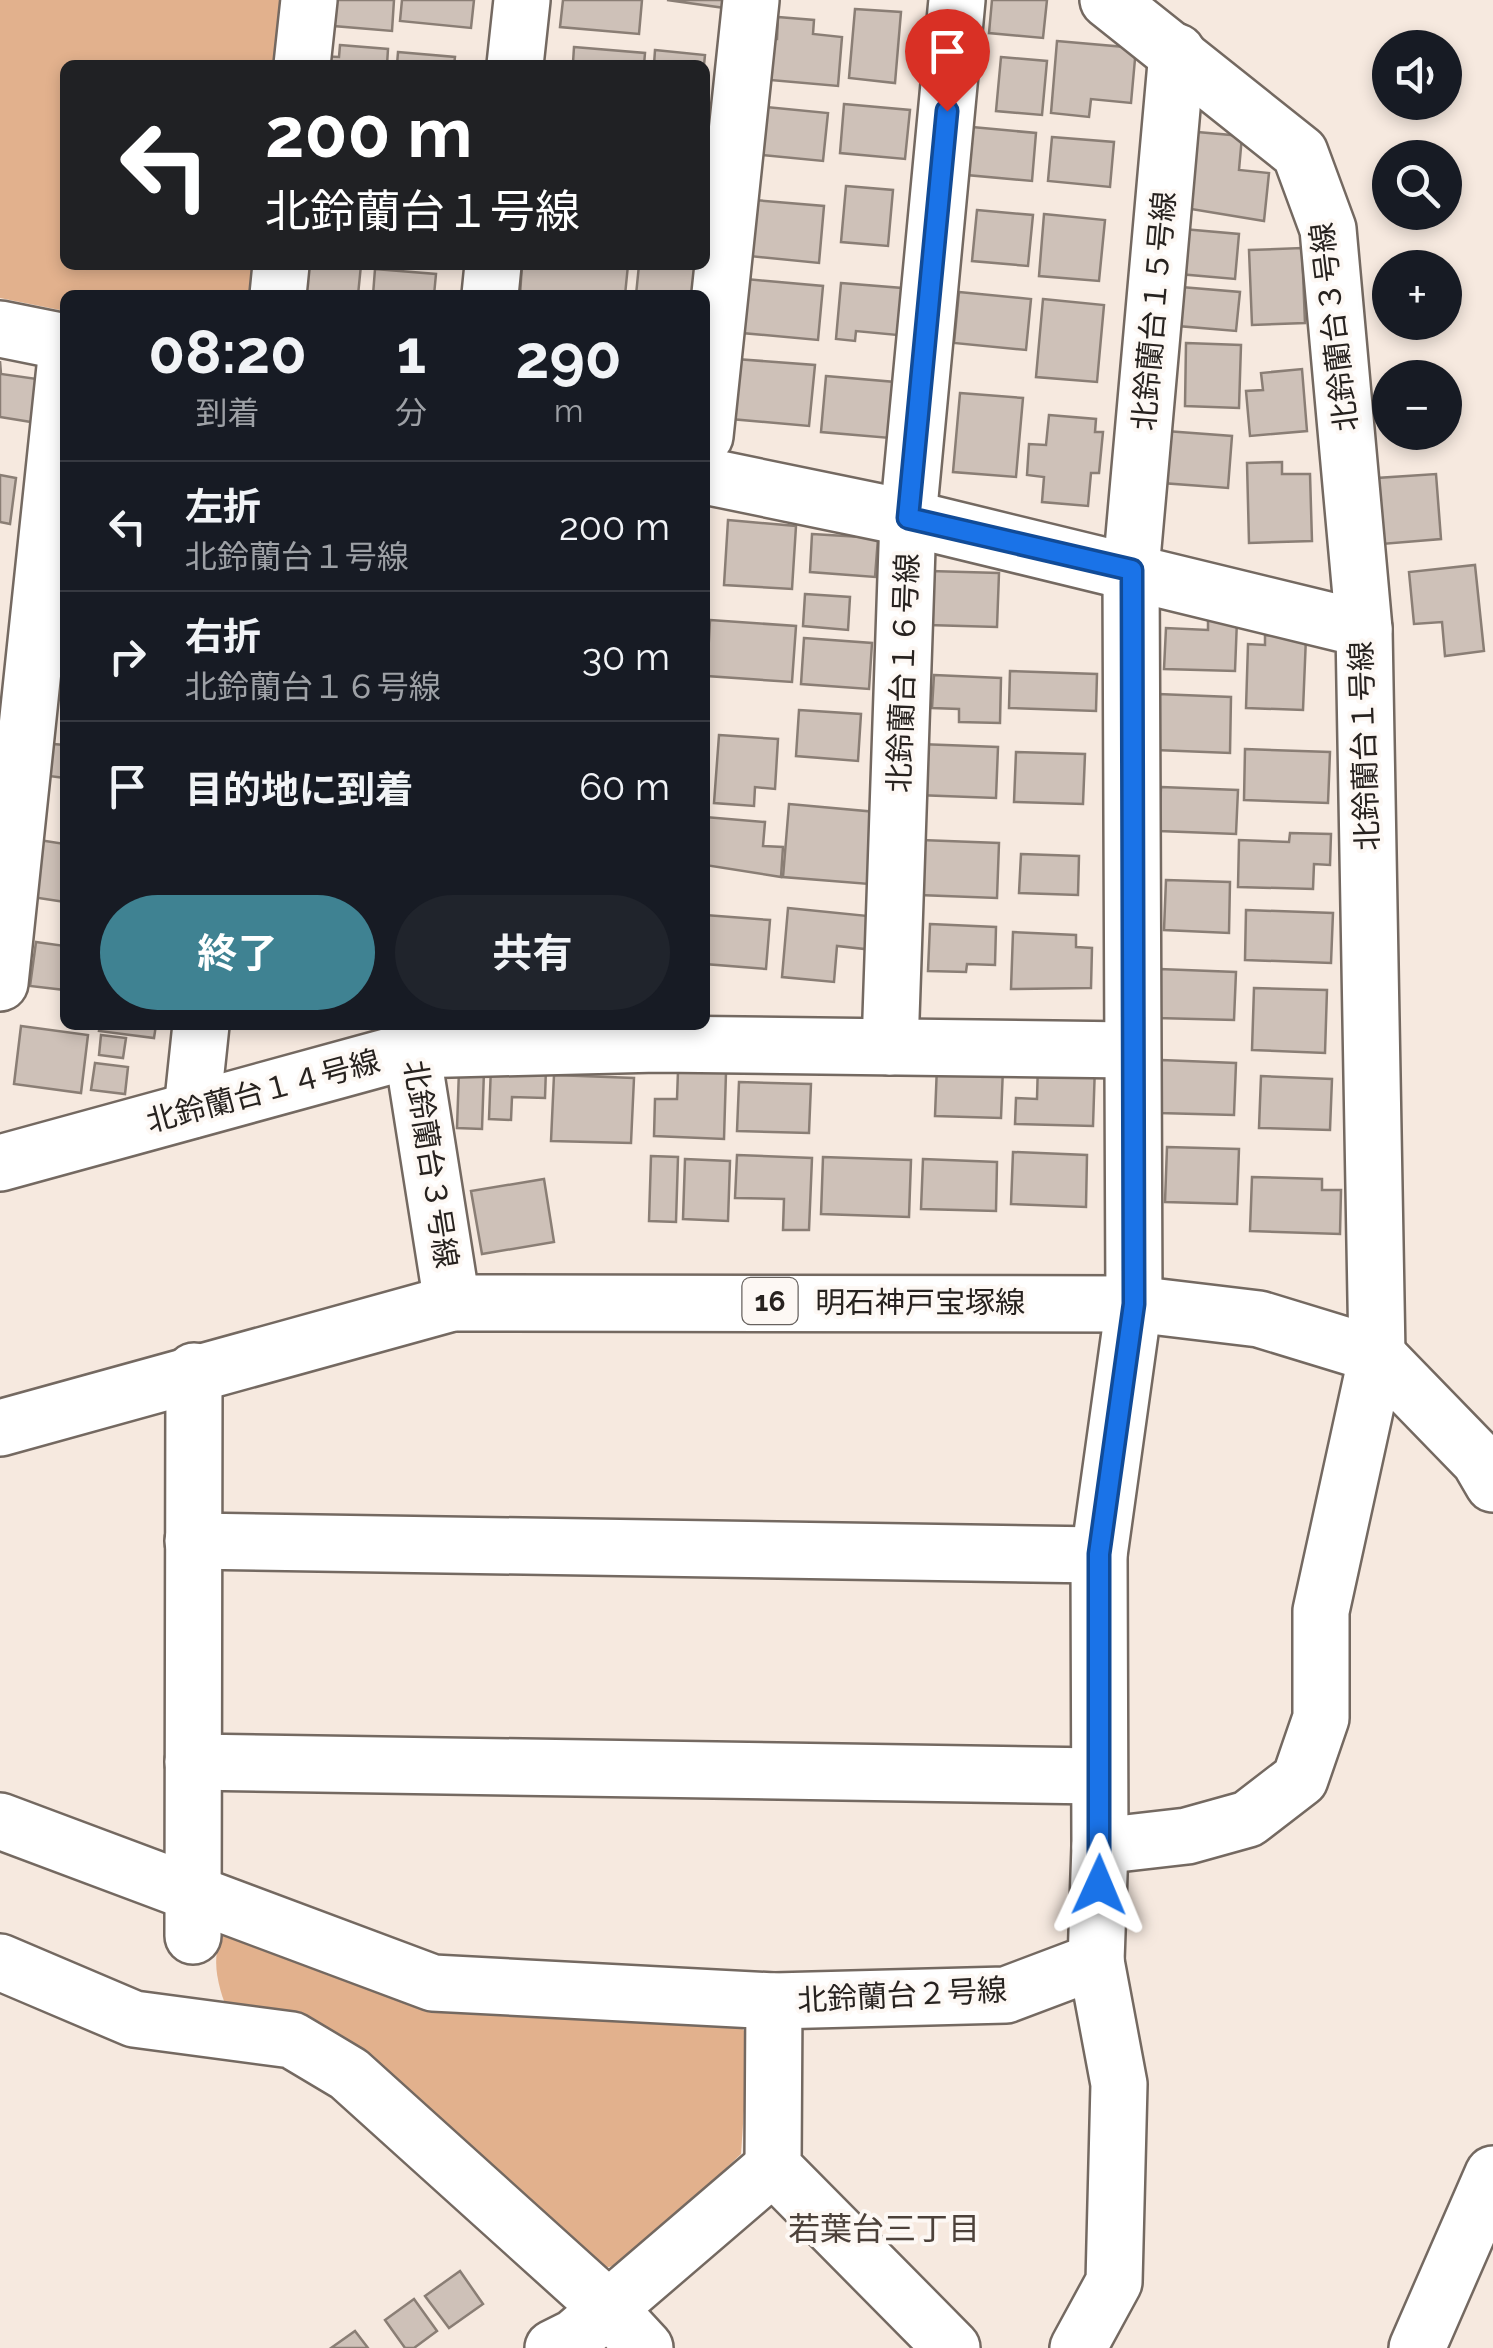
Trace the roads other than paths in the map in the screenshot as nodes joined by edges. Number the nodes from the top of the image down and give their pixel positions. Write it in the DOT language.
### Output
graph roads {
  1 [pos="309,0"];
  2 [pos="522,0"];
  3 [pos="751,0"];
  4 [pos="958,0"];
  5 [pos="1108,0"];
  6 [pos="1178,52"];
  7 [pos="303,60"];
  8 [pos="516,60"];
  9 [pos="0,328"];
  10 [pos="60,341"];
  11 [pos="710,389"];
  12 [pos="60,414"];
  13 [pos="710,477"];
  14 [pos="908,518"];
  15 [pos="1132,570"];
  16 [pos="1364,629"];
  17 [pos="0,983"];
  18 [pos="200,1030"];
  19 [pos="659,1035"];
  20 [pos="414,1037"];
  21 [pos="890,1047"];
  22 [pos="1130,1050"];
  23 [pos="192,1110"];
  24 [pos="0,1163"];
  25 [pos="452,1302"];
  26 [pos="1134,1304"];
  27 [pos="1377,1356"];
  28 [pos="194,1372"];
  29 [pos="0,1428"];
  30 [pos="1493,1484"];
  31 [pos="193,1541"];
  32 [pos="1099,1554"];
  33 [pos="193,1762"];
  34 [pos="1098,1776"];
  35 [pos="0,1820"];
  36 [pos="1100,1846"];
  37 [pos="194,1960"];
  38 [pos="1096,1961"];
  39 [pos="0,1962"];
  40 [pos="774,2000"];
  41 [pos="773,2168"];
  42 [pos="1493,2174"];
  43 [pos="607,2307"];
  44 [pos="553,2348"];
  45 [pos="644,2348"];
  46 [pos="952,2348"];
  47 [pos="1078,2348"];
  48 [pos="1417,2348"];
  1 -- 7 [label="main road"];
  2 -- 8 [label="main road"];
  3 -- 11 [label="main road"];
  4 -- 14 [label="main road, 北鈴蘭台１６号線"];
  5 -- 6 [label="main road, 北鈴蘭台３号線"];
  6 -- 15 [label="main road, 北鈴蘭台１５号線"];
  6 -- 16 [label="main road, 北鈴蘭台３号線"];
  9 -- 10 [label="main road"];
  12 -- 17 [label="main road"];
  13 -- 14 [label="main road, 北鈴蘭台１号線"];
  14 -- 15 [label="main road, 北鈴蘭台１号線"];
  14 -- 21 [label="main road, 北鈴蘭台１６号線"];
  15 -- 16 [label="main road, 北鈴蘭台１号線"];
  15 -- 22 [label="main road"];
  16 -- 27 [label="main road, 北鈴蘭台１号線"];
  18 -- 23 [label="main road"];
  19 -- 20 [label="main road, 北鈴蘭台１４号線"];
  19 -- 21 [label="main road, 北鈴蘭台１４号線"];
  20 -- 23 [label="main road, 北鈴蘭台１４号線"];
  20 -- 25 [label="main road, 北鈴蘭台３号線"];
  21 -- 22 [label="main road, 北鈴蘭台１４号線"];
  22 -- 26 [label="main road"];
  23 -- 24 [label="main road, 北鈴蘭台１４号線"];
  25 -- 26 [label="main road, 明石神戸宝塚線 / 16"];
  25 -- 28 [label="main road, 明石神戸宝塚線 / 16"];
  26 -- 27 [label="main road, 明石神戸宝塚線 / 16"];
  26 -- 32 [label="main road"];
  27 -- 30 [label="main road, 明石神戸宝塚線 / 16"];
  27 -- 36 [label="main road, 北鈴蘭台１号線"];
  28 -- 29 [label="main road, 明石神戸宝塚線 / 16"];
  28 -- 31 [label="main road"];
  31 -- 32 [label="main road"];
  31 -- 33 [label="main road"];
  32 -- 34 [label="main road"];
  33 -- 34 [label="main road"];
  33 -- 37 [label="main road"];
  34 -- 36 [label="main road"];
  35 -- 37 [label="main road, 北鈴蘭台２号線"];
  36 -- 38 [label="main road"];
  37 -- 39 [label="main road"];
  37 -- 40 [label="main road, 北鈴蘭台２号線"];
  37 -- 43 [label="main road"];
  38 -- 40 [label="main road, 北鈴蘭台２号線"];
  38 -- 47 [label="main road"];
  40 -- 41 [label="main road"];
  41 -- 43 [label="main road"];
  41 -- 46 [label="main road"];
  42 -- 48 [label="main road"];
  43 -- 44 [label="main road"];
  43 -- 45 [label="main road"];
}
